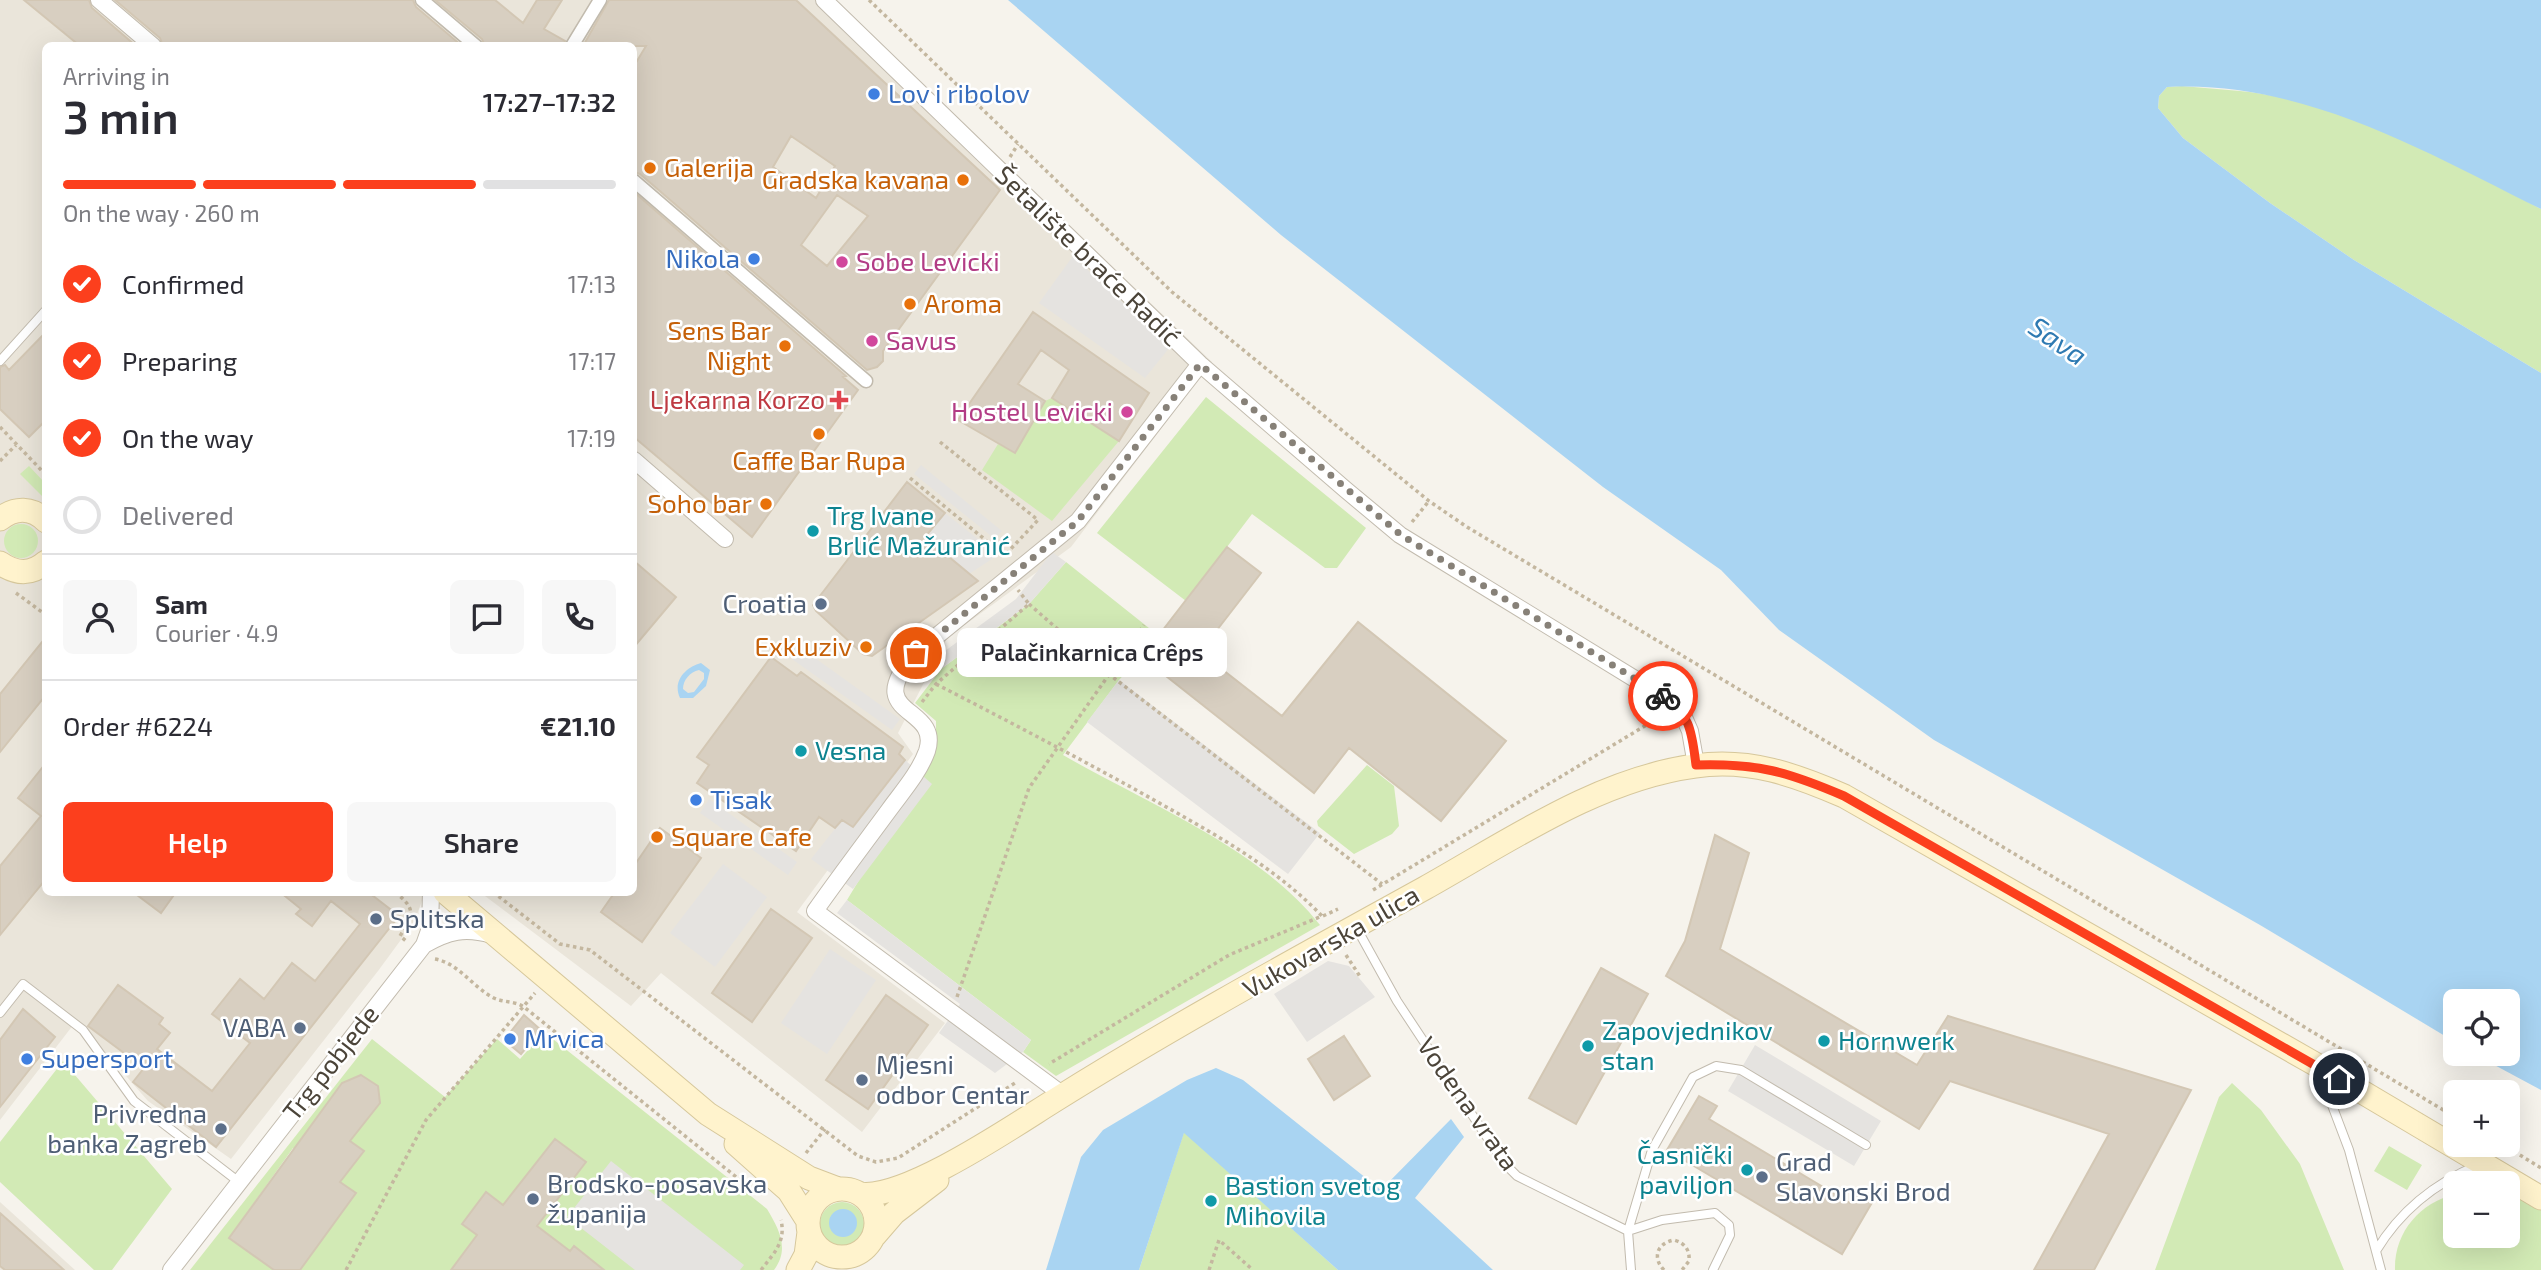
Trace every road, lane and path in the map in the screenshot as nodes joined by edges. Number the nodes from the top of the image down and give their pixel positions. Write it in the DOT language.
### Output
graph roads {
  1 [pos="99,0"];
  2 [pos="422,0"];
  3 [pos="600,0"];
  4 [pos="824,0"];
  5 [pos="869,0"];
  6 [pos="148,42"];
  7 [pos="471,42"];
  8 [pos="574,42"];
  9 [pos="1018,144"];
  10 [pos="1010,158"];
  11 [pos="637,184"];
  12 [pos="42,314"];
  13 [pos="0,361"];
  14 [pos="1200,364"];
  15 [pos="866,381"];
  16 [pos="0,427"];
  17 [pos="16,445"];
  18 [pos="0,461"];
  19 [pos="637,463"];
  20 [pos="42,471"];
  21 [pos="910,478"];
  22 [pos="0,494"];
  23 [pos="1429,500"];
  24 [pos="21,510"];
  25 [pos="42,518"];
  26 [pos="0,519"];
  27 [pos="1401,535"];
  28 [pos="725,538"];
  29 [pos="1005,556"];
  30 [pos="22,573"];
  31 [pos="1029,604"];
  32 [pos="42,612"];
  33 [pos="1144,625"];
  34 [pos="1110,675"];
  35 [pos="936,684"];
  36 [pos="1679,706"];
  37 [pos="1059,747"];
  38 [pos="1696,765"];
  39 [pos="1382,884"];
  40 [pos="1373,890"];
  41 [pos="400,896"];
  42 [pos="431,896"];
  43 [pos="450,896"];
  44 [pos="497,896"];
  45 [pos="1356,926"];
  46 [pos="498,937"];
  47 [pos="421,948"];
  48 [pos="546,978"];
  49 [pos="524,1007"];
  50 [pos="950,1011"];
  51 [pos="0,1013"];
  52 [pos="2315,1065"];
  53 [pos="1041,1069"];
  54 [pos="1022,1079"];
  55 [pos="1063,1095"];
  56 [pos="2443,1110"];
  57 [pos="708,1114"];
  58 [pos="825,1129"];
  59 [pos="1867,1145"];
  60 [pos="979,1148"];
  61 [pos="2520,1155"];
  62 [pos="799,1162"];
  63 [pos="2483,1163"];
  64 [pos="2541,1168"];
  65 [pos="239,1182"];
  66 [pos="747,1185"];
  67 [pos="838,1189"];
  68 [pos="860,1194"];
  69 [pos="2541,1198"];
  70 [pos="774,1211"];
  71 [pos="808,1226"];
  72 [pos="1628,1231"];
  73 [pos="875,1235"];
  74 [pos="2376,1251"];
  75 [pos="1689,1261"];
  76 [pos="834,1264"];
  77 [pos="1660,1265"];
  78 [pos="1696,1265"];
  79 [pos="171,1270"];
  80 [pos="346,1270"];
  81 [pos="761,1270"];
  82 [pos="798,1270"];
  83 [pos="1209,1270"];
  84 [pos="1253,1270"];
  85 [pos="1631,1270"];
  86 [pos="1653,1270"];
  87 [pos="1664,1270"];
  88 [pos="1682,1270"];
  89 [pos="1713,1270"];
  90 [pos="2381,1270"];
  1 -- 6 [label="street"];
  2 -- 7 [label="street"];
  3 -- 8 [label="street"];
  4 -- 14 [label="street, Šetalište braće Radić"];
  5 -- 9 [label="path"];
  9 -- 10 [label="path"];
  9 -- 23 [label="path"];
  11 -- 15 [label="street"];
  12 -- 13 [label="lane"];
  14 -- 27 [label="street, Šetalište braće Radić"];
  14 -- 50 [label="street"];
  16 -- 17 [label="path"];
  17 -- 18 [label="path"];
  17 -- 20 [label="path"];
  19 -- 28 [label="street"];
  21 -- 29 [label="path"];
  22 -- 24 [label="main road"];
  23 -- 27 [label="path"];
  23 -- 56 [label="path"];
  24 -- 25 [label="main road"];
  24 -- 26 [label="main road"];
  27 -- 36 [label="street, Šetalište braće Radić"];
  30 -- 32 [label="path"];
  31 -- 34 [label="path"];
  33 -- 34 [label="path"];
  34 -- 37 [label="path"];
  34 -- 39 [label="path"];
  35 -- 37 [label="path"];
  36 -- 38 [label="street"];
  36 -- 39 [label="path"];
  37 -- 50 [label="path"];
  37 -- 53 [label="path"];
  38 -- 45 [label="main road, Vukovarska ulica"];
  38 -- 52 [label="main road"];
  39 -- 40 [label="path"];
  41 -- 47 [label="path"];
  42 -- 47 [label="street, Trg pobjede"];
  43 -- 46 [label="main road"];
  44 -- 58 [label="path"];
  45 -- 55 [label="main road, Vukovarska ulica"];
  45 -- 72 [label="lane, Vodena vrata"];
  46 -- 47 [label="street, Trg pobjede"];
  46 -- 48 [label="main road"];
  47 -- 49 [label="path"];
  47 -- 65 [label="street, Trg pobjede"];
  48 -- 49 [label="path"];
  48 -- 57 [label="main road"];
  49 -- 66 [label="path"];
  49 -- 80 [label="path"];
  50 -- 55 [label="street"];
  51 -- 65 [label="lane"];
  52 -- 63 [label="main road"];
  52 -- 74 [label="lane"];
  54 -- 58 [label="path"];
  55 -- 60 [label="main road, Vukovarska ulica"];
  57 -- 67 [label="main road"];
  57 -- 71 [label="main road"];
  58 -- 62 [label="path"];
  59 -- 72 [label="lane"];
  60 -- 68 [label="main road, Vukovarska ulica"];
  60 -- 73 [label="main road, Vukovarska ulica"];
  61 -- 64 [label="path"];
  63 -- 69 [label="main road"];
  63 -- 74 [label="lane"];
  65 -- 79 [label="street, Trg pobjede"];
  67 -- 68 [label="main road"];
  67 -- 71 [label="main road"];
  68 -- 73 [label="main road"];
  70 -- 81 [label="path"];
  71 -- 76 [label="main road"];
  71 -- 82 [label="main road"];
  72 -- 85 [label="lane"];
  72 -- 89 [label="lane"];
  73 -- 76 [label="main road"];
  74 -- 90 [label="lane"];
  75 -- 77 [label="path"];
  75 -- 78 [label="path"];
  75 -- 88 [label="path"];
  77 -- 86 [label="path"];
  77 -- 87 [label="path"];
  83 -- 84 [label="path"];
}
